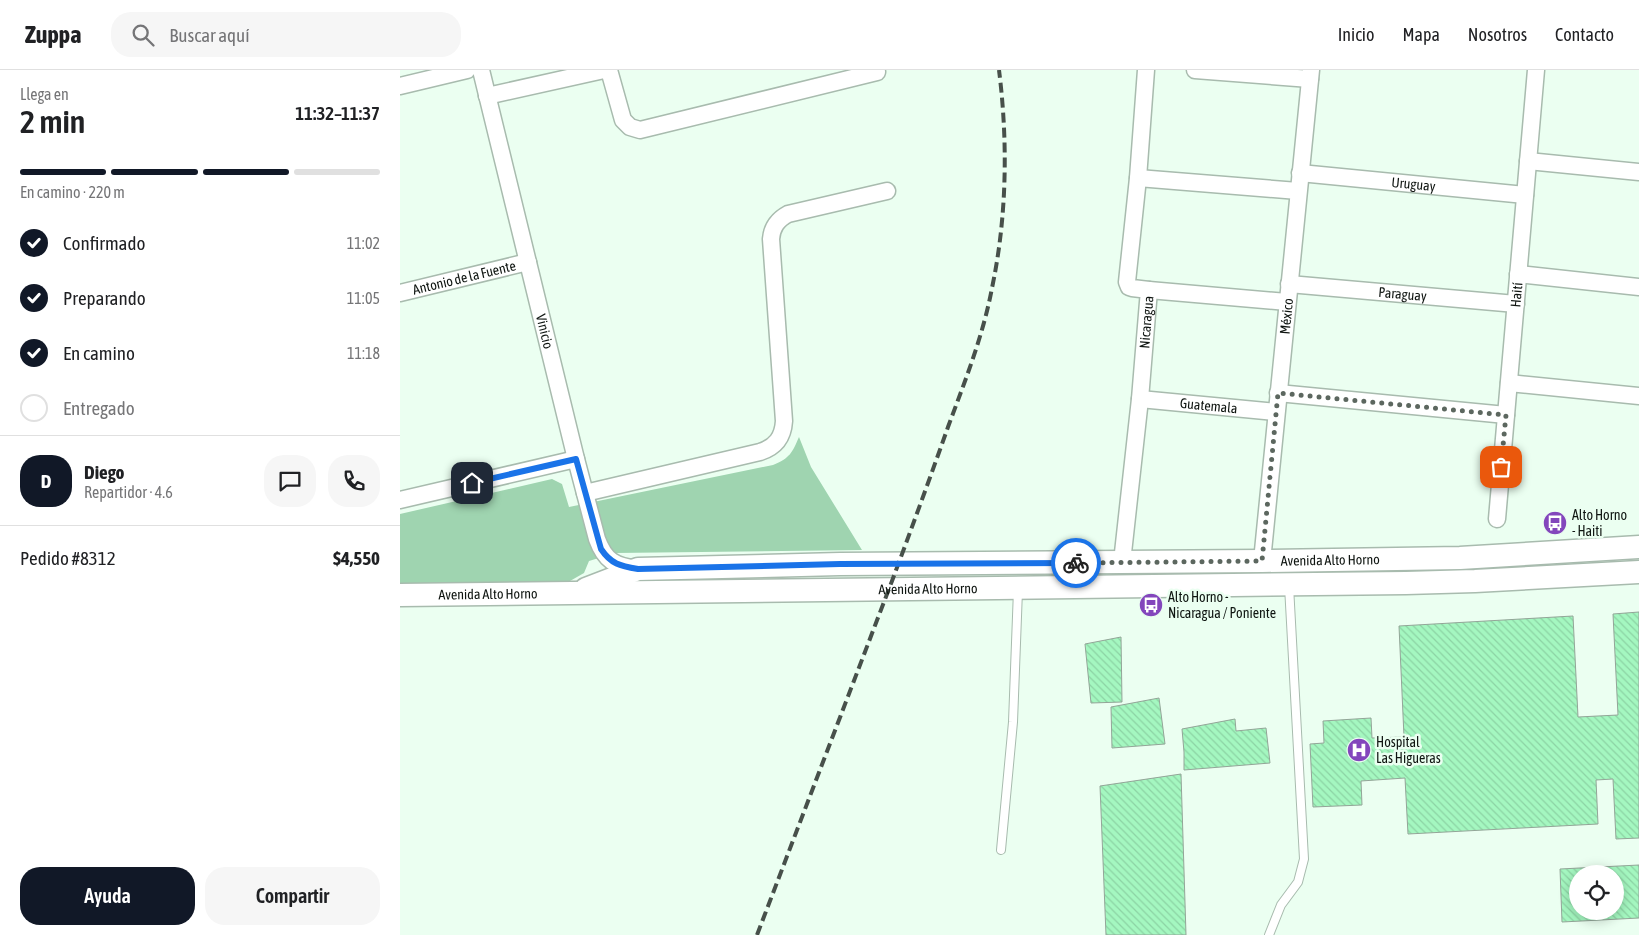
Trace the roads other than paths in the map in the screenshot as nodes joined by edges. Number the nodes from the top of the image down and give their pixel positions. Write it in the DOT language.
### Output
graph roads {
  1 [pos="467,70"];
  2 [pos="481,70"];
  3 [pos="604,70"];
  4 [pos="609,70"];
  5 [pos="1146,70"];
  6 [pos="1195,70"];
  7 [pos="1536,70"];
  8 [pos="877,72"];
  9 [pos="1310,75"];
  10 [pos="400,86"];
  11 [pos="487,96"];
  12 [pos="1528,161"];
  13 [pos="1639,172"];
  14 [pos="1300,173"];
  15 [pos="1138,178"];
  16 [pos="886,191"];
  17 [pos="1298,191"];
  18 [pos="1525,195"];
  19 [pos="528,262"];
  20 [pos="1518,274"];
  21 [pos="1289,284"];
  22 [pos="1639,287"];
  23 [pos="1149,290"];
  24 [pos="400,293"];
  25 [pos="1287,302"];
  26 [pos="1516,304"];
  27 [pos="1509,383"];
  28 [pos="1278,393"];
  29 [pos="1639,396"];
  30 [pos="1140,399"];
  31 [pos="1276,412"];
  32 [pos="1506,415"];
  33 [pos="576,459"];
  34 [pos="585,493"];
  35 [pos="400,500"];
  36 [pos="1497,518"];
  37 [pos="1639,547"];
  38 [pos="1262,561"];
  39 [pos="1122,562"];
  40 [pos="638,569"];
  41 [pos="1639,572"];
  42 [pos="1289,585"];
  43 [pos="1018,588"];
  44 [pos="576,593"];
  45 [pos="400,595"];
  46 [pos="1001,850"];
  47 [pos="1269,935"];
  1 -- 10 [label="street"];
  2 -- 11 [label="street, Vinicio"];
  3 -- 11 [label="street"];
  4 -- 8 [label="street"];
  5 -- 15 [label="street, Nicaragua"];
  6 -- 9 [label="street"];
  7 -- 12 [label="street, Haití"];
  9 -- 14 [label="street, México"];
  11 -- 19 [label="street, Vinicio"];
  12 -- 13 [label="street"];
  12 -- 18 [label="street, Haití"];
  14 -- 17 [label="street, México"];
  14 -- 18 [label="street, Uruguay"];
  15 -- 17 [label="street"];
  15 -- 23 [label="street, Nicaragua"];
  16 -- 34 [label="street"];
  17 -- 21 [label="street, México"];
  18 -- 20 [label="street, Haití"];
  19 -- 24 [label="street, Antonio de la Fuente"];
  19 -- 33 [label="street, Vinicio"];
  20 -- 22 [label="street"];
  20 -- 26 [label="street, Haití"];
  21 -- 25 [label="street, México"];
  21 -- 26 [label="street, Paraguay"];
  23 -- 25 [label="street"];
  23 -- 30 [label="street, Nicaragua"];
  25 -- 28 [label="street, México"];
  26 -- 27 [label="street, Haití"];
  27 -- 29 [label="street"];
  27 -- 32 [label="street, Haití"];
  28 -- 31 [label="street, México"];
  28 -- 32 [label="street"];
  30 -- 31 [label="street, Guatemala"];
  30 -- 39 [label="street, Nicaragua"];
  31 -- 38 [label="street, México"];
  32 -- 36 [label="street, Haití"];
  33 -- 34 [label="street, Vinicio"];
  33 -- 35 [label="street"];
  34 -- 40 [label="street, Vinicio"];
  37 -- 38 [label="main road, Avenida Alto Horno"];
  38 -- 39 [label="main road, Avenida Alto Horno"];
  39 -- 40 [label="main road, Avenida Alto Horno"];
  40 -- 44 [label="main road, Avenida Alto Horno"];
  41 -- 42 [label="main road, Avenida Alto Horno"];
  42 -- 43 [label="main road, Avenida Alto Horno"];
  42 -- 47 [label="lane"];
  43 -- 44 [label="main road, Avenida Alto Horno"];
  43 -- 46 [label="lane"];
  44 -- 45 [label="main road, Avenida Alto Horno"];
}
